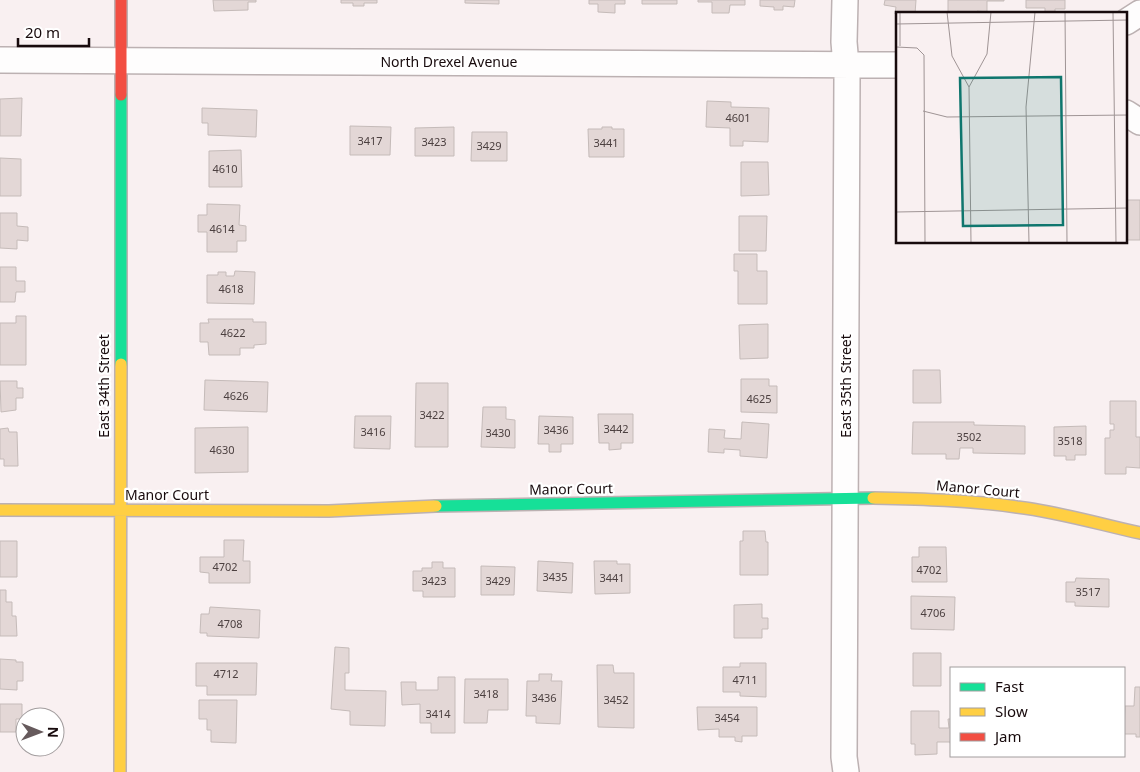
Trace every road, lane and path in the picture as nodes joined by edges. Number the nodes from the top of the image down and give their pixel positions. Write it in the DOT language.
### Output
graph roads {
  1 [pos="121,0"];
  2 [pos="845,0"];
  3 [pos="1140,13"];
  4 [pos="1128,21"];
  5 [pos="0,60"];
  6 [pos="120,61"];
  7 [pos="846,64"];
  8 [pos="896,65"];
  9 [pos="1128,114"];
  10 [pos="1140,122"];
  11 [pos="846,498"];
  12 [pos="0,510"];
  13 [pos="119,510"];
  14 [pos="1140,533"];
  15 [pos="120,772"];
  16 [pos="846,772"];
  1 -- 6 [label="street, East 34th Street"];
  2 -- 7 [label="street, East 35th Street"];
  3 -- 4 [label="street"];
  5 -- 6 [label="street, North Drexel Avenue"];
  6 -- 7 [label="street, North Drexel Avenue"];
  6 -- 13 [label="street, East 34th Street"];
  7 -- 8 [label="street, North Drexel Avenue"];
  7 -- 11 [label="street, East 35th Street"];
  9 -- 10 [label="street"];
  11 -- 13 [label="street, Manor Court"];
  11 -- 14 [label="street, Manor Court"];
  11 -- 16 [label="street, East 35th Street"];
  12 -- 13 [label="street, Manor Court"];
  13 -- 15 [label="street, East 34th Street"];
}
